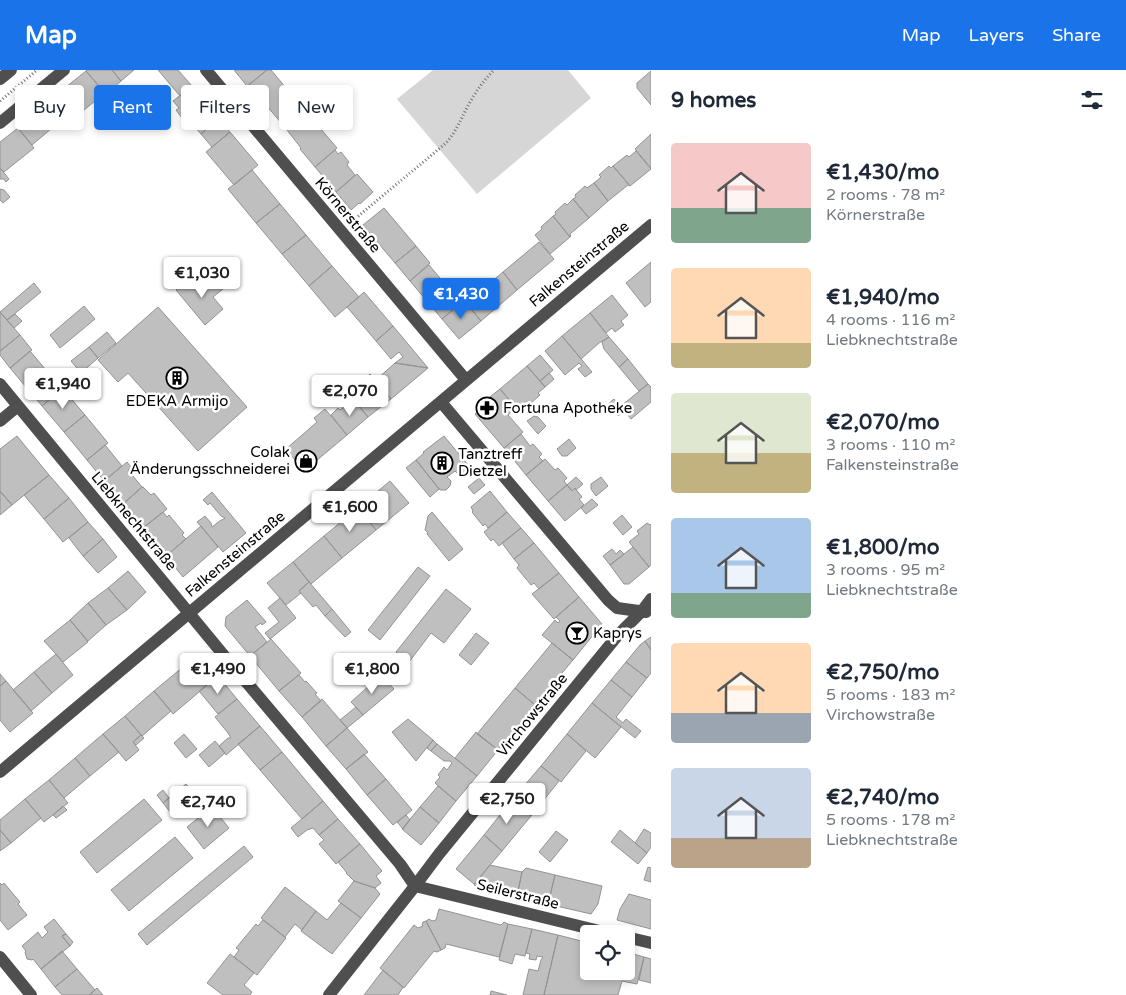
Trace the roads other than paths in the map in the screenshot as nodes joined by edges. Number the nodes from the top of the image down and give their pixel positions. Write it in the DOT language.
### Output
graph roads {
  1 [pos="11,70"];
  2 [pos="64,70"];
  3 [pos="206,70"];
  4 [pos="0,79"];
  5 [pos="0,123"];
  6 [pos="651,226"];
  7 [pos="466,380"];
  8 [pos="0,384"];
  9 [pos="441,402"];
  10 [pos="18,406"];
  11 [pos="0,421"];
  12 [pos="651,599"];
  13 [pos="646,612"];
  14 [pos="190,613"];
  15 [pos="0,772"];
  16 [pos="415,886"];
  17 [pos="580,926"];
  18 [pos="635,939"];
  19 [pos="651,943"];
  20 [pos="0,958"];
  21 [pos="31,995"];
  22 [pos="329,995"];
  1 -- 4 [label="street"];
  2 -- 5 [label="street"];
  3 -- 7 [label="street, Körnerstraße"];
  6 -- 7 [label="street, Falkensteinstraße"];
  7 -- 9 [label="street, Falkensteinstraße"];
  8 -- 10 [label="street, Liebknechtstraße"];
  9 -- 13 [label="street"];
  9 -- 14 [label="street, Falkensteinstraße"];
  10 -- 11 [label="street"];
  10 -- 14 [label="street, Liebknechtstraße"];
  12 -- 13 [label="street, Virchowstraße"];
  13 -- 16 [label="street, Virchowstraße"];
  14 -- 15 [label="street, Falkensteinstraße"];
  14 -- 16 [label="street, Liebknechtstraße"];
  16 -- 17 [label="street, Seilerstraße"];
  16 -- 22 [label="street, Virchowstraße"];
  18 -- 19 [label="street"];
  20 -- 21 [label="street"];
}
